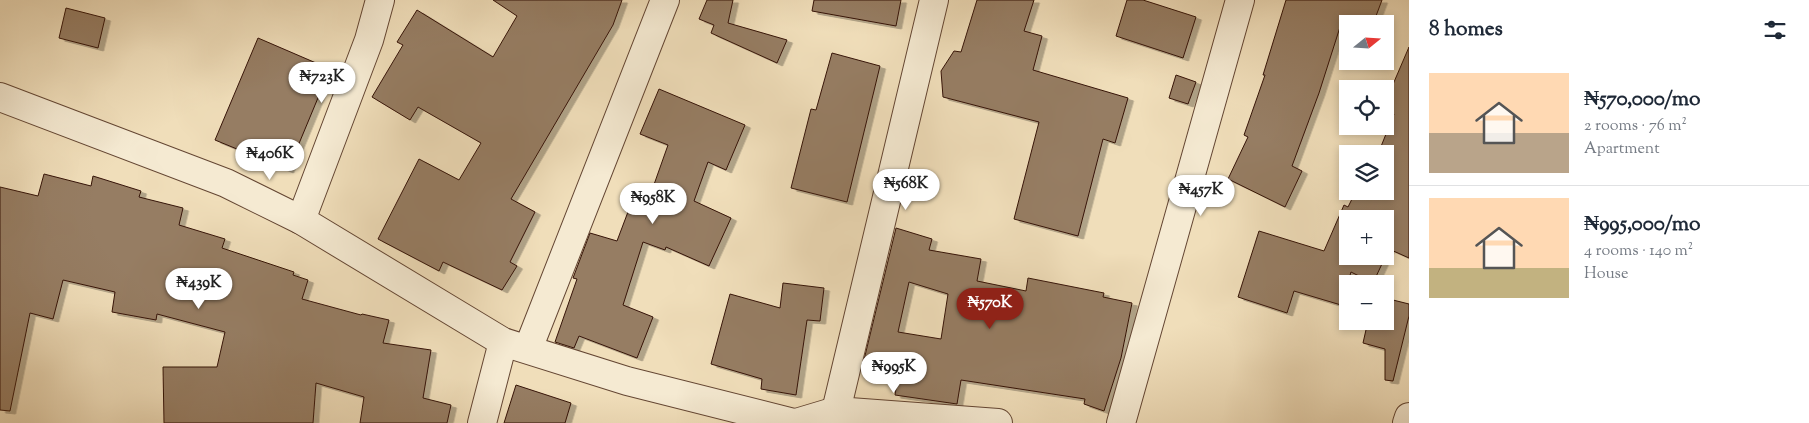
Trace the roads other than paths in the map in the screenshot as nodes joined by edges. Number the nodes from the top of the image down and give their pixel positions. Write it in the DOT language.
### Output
graph roads {
  1 [pos="380,0"];
  2 [pos="665,0"];
  3 [pos="934,0"];
  4 [pos="1240,0"];
  5 [pos="0,97"];
  6 [pos="301,220"];
  7 [pos="516,345"];
  8 [pos="836,411"];
  9 [pos="1409,417"];
  10 [pos="482,423"];
  11 [pos="795,423"];
  12 [pos="998,423"];
  13 [pos="1121,423"];
  14 [pos="1407,423"];
  1 -- 6 [label="street"];
  2 -- 7 [label="street"];
  3 -- 8 [label="street"];
  4 -- 13 [label="street"];
  5 -- 6 [label="street"];
  6 -- 7 [label="street"];
  7 -- 10 [label="street"];
  7 -- 11 [label="street"];
  8 -- 11 [label="street"];
  8 -- 12 [label="street"];
  9 -- 14 [label="street"];
}
